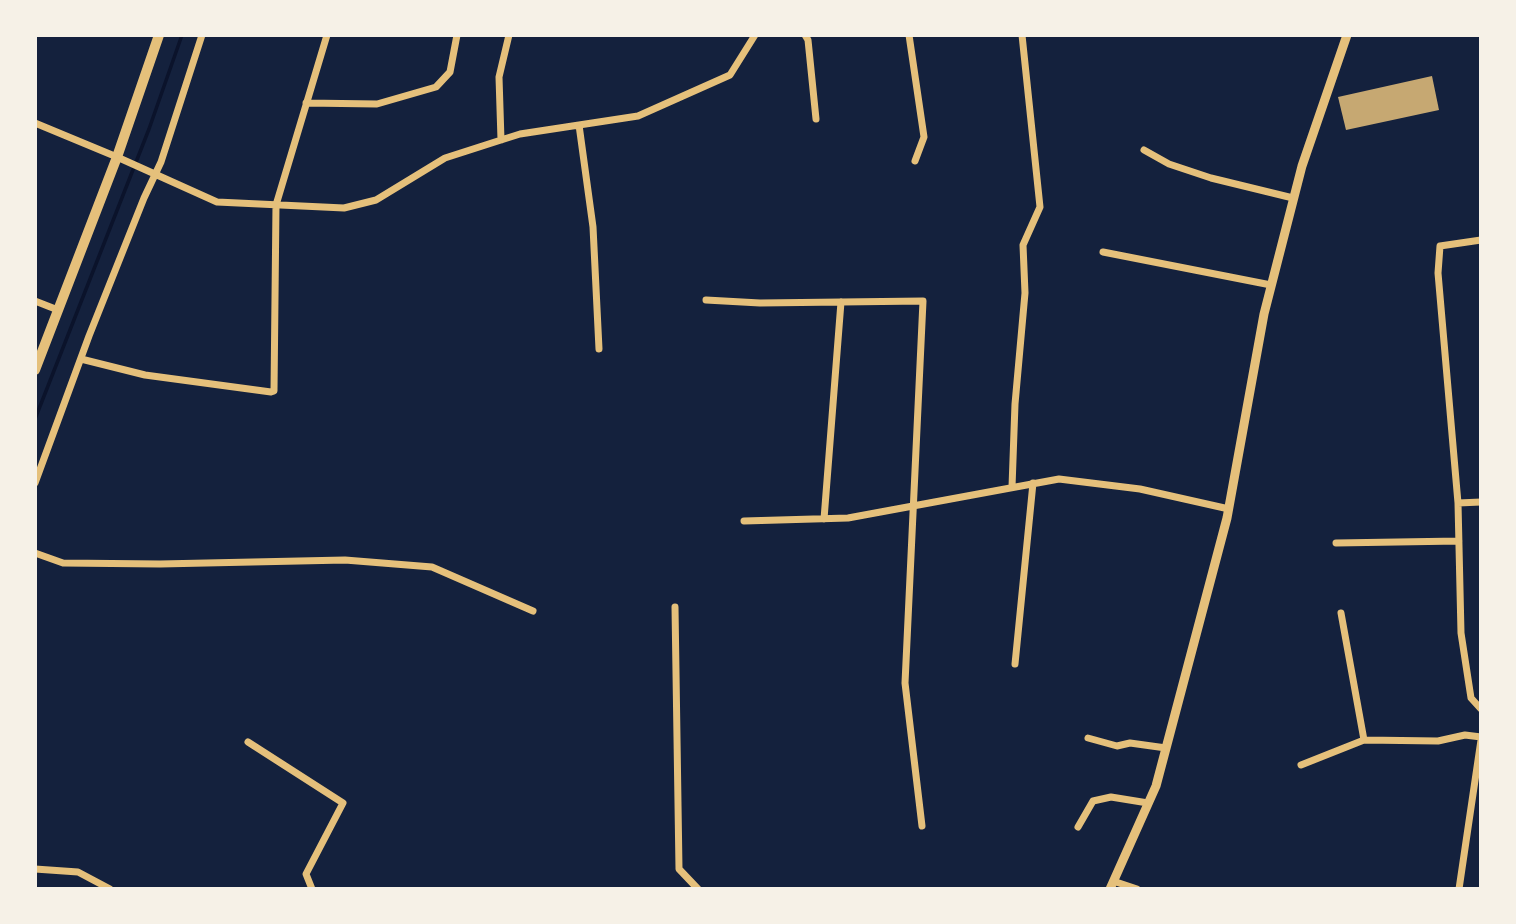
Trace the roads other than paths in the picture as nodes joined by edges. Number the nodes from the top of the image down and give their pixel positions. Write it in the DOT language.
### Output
graph roads {
  1 [pos="159,35"];
  2 [pos="202,35"];
  3 [pos="327,35"];
  4 [pos="457,35"];
  5 [pos="509,35"];
  6 [pos="755,35"];
  7 [pos="804,35"];
  8 [pos="909,35"];
  9 [pos="1022,35"];
  10 [pos="1347,35"];
  11 [pos="306,103"];
  12 [pos="816,119"];
  13 [pos="35,123"];
  14 [pos="579,125"];
  15 [pos="501,140"];
  16 [pos="1144,150"];
  17 [pos="121,159"];
  18 [pos="915,161"];
  19 [pos="155,175"];
  20 [pos="1293,198"];
  21 [pos="276,205"];
  22 [pos="1481,240"];
  23 [pos="1104,251"];
  24 [pos="1271,285"];
  25 [pos="706,300"];
  26 [pos="35,301"];
  27 [pos="841,302"];
  28 [pos="58,310"];
  29 [pos="599,349"];
  30 [pos="81,359"];
  31 [pos="35,370"];
  32 [pos="35,483"];
  33 [pos="1033,484"];
  34 [pos="1012,487"];
  35 [pos="1481,502"];
  36 [pos="1458,503"];
  37 [pos="912,505"];
  38 [pos="1229,509"];
  39 [pos="824,519"];
  40 [pos="744,521"];
  41 [pos="1459,541"];
  42 [pos="1336,543"];
  43 [pos="35,553"];
  44 [pos="675,607"];
  45 [pos="533,611"];
  46 [pos="1341,613"];
  47 [pos="1015,664"];
  48 [pos="1481,709"];
  49 [pos="1088,738"];
  50 [pos="1481,738"];
  51 [pos="1364,740"];
  52 [pos="248,742"];
  53 [pos="1166,748"];
  54 [pos="1301,765"];
  55 [pos="1148,803"];
  56 [pos="922,826"];
  57 [pos="1079,827"];
  58 [pos="35,869"];
  59 [pos="1112,885"];
  60 [pos="110,889"];
  61 [pos="312,889"];
  62 [pos="698,889"];
  63 [pos="1137,889"];
  64 [pos="1459,889"];
  1 -- 17 [label="main road"];
  2 -- 19 [label="street"];
  3 -- 11 [label="street"];
  4 -- 11 [label="street"];
  5 -- 15 [label="street"];
  6 -- 14 [label="street"];
  7 -- 12 [label="street"];
  8 -- 18 [label="street"];
  9 -- 34 [label="street"];
  10 -- 20 [label="street"];
  11 -- 21 [label="street"];
  13 -- 17 [label="street"];
  14 -- 15 [label="street"];
  14 -- 29 [label="street"];
  15 -- 21 [label="street"];
  16 -- 20 [label="street"];
  17 -- 19 [label="street"];
  17 -- 28 [label="main road"];
  19 -- 21 [label="street"];
  19 -- 30 [label="street"];
  20 -- 24 [label="street"];
  21 -- 30 [label="street"];
  22 -- 36 [label="street"];
  23 -- 24 [label="street"];
  24 -- 38 [label="street"];
  25 -- 27 [label="street"];
  26 -- 28 [label="street"];
  27 -- 37 [label="street"];
  27 -- 39 [label="street"];
  28 -- 31 [label="main road"];
  30 -- 32 [label="street"];
  33 -- 34 [label="street"];
  33 -- 38 [label="street"];
  33 -- 47 [label="street"];
  34 -- 37 [label="street"];
  35 -- 36 [label="street"];
  36 -- 41 [label="street"];
  37 -- 39 [label="street"];
  37 -- 56 [label="street"];
  38 -- 53 [label="street"];
  39 -- 40 [label="street"];
  41 -- 42 [label="street"];
  41 -- 48 [label="street"];
  43 -- 45 [label="street"];
  44 -- 62 [label="street"];
  46 -- 51 [label="street"];
  49 -- 53 [label="street"];
  50 -- 51 [label="street"];
  50 -- 64 [label="street"];
  51 -- 54 [label="street"];
  52 -- 61 [label="street"];
  53 -- 55 [label="street"];
  55 -- 57 [label="street"];
  55 -- 59 [label="street"];
  58 -- 60 [label="street"];
  59 -- 63 [label="street"];
}
